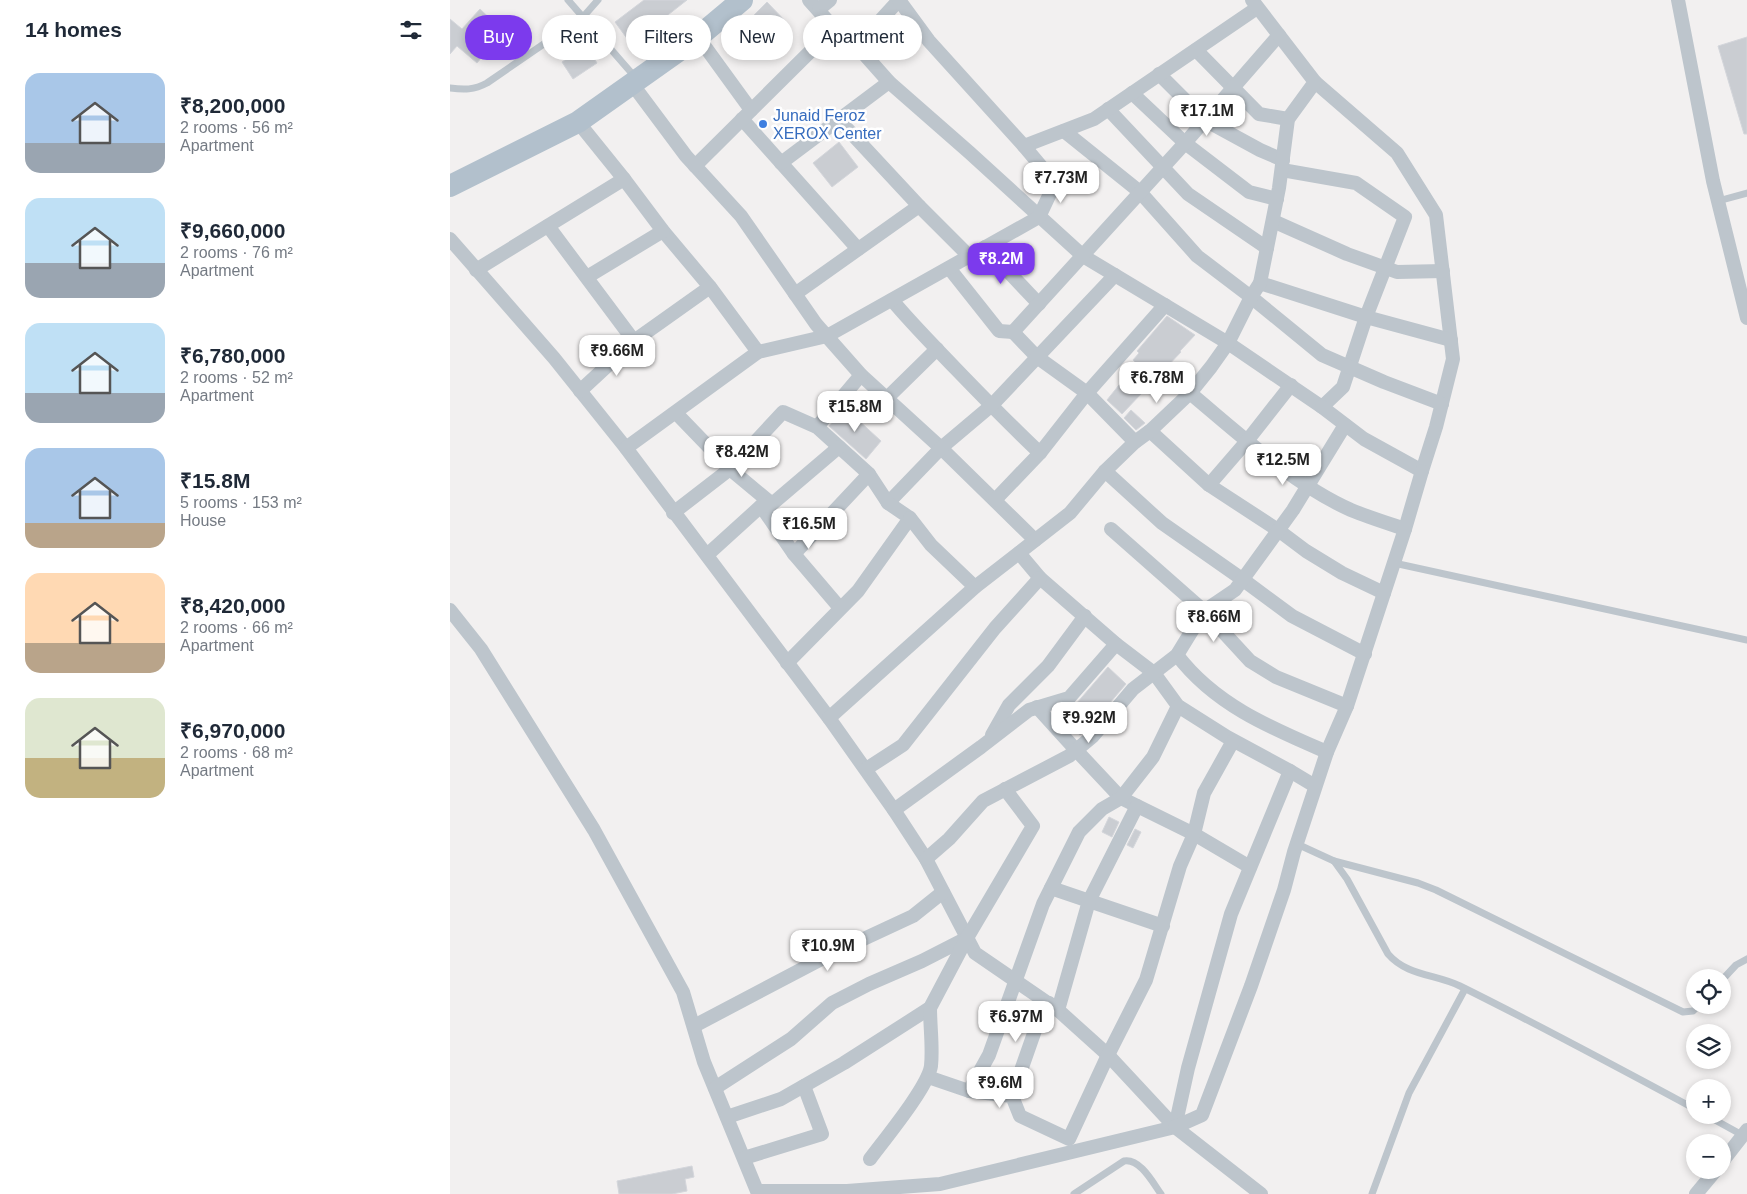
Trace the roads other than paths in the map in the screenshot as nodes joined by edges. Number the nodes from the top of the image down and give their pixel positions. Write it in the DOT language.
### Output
graph roads {
  1 [pos="568,0"];
  2 [pos="598,0"];
  3 [pos="742,0"];
  4 [pos="899,0"];
  5 [pos="1678,0"];
  6 [pos="819,3"];
  7 [pos="1254,4"];
  8 [pos="581,15"];
  9 [pos="585,15"];
  10 [pos="826,15"];
  11 [pos="885,15"];
  12 [pos="711,26"];
  13 [pos="1279,35"];
  14 [pos="542,45"];
  15 [pos="1196,50"];
  16 [pos="616,58"];
  17 [pos="711,58"];
  18 [pos="803,59"];
  19 [pos="667,60"];
  20 [pos="869,60"];
  21 [pos="1159,74"];
  22 [pos="889,82"];
  23 [pos="1315,82"];
  24 [pos="636,83"];
  25 [pos="450,88"];
  26 [pos="1234,88"];
  27 [pos="1132,93"];
  28 [pos="1108,109"];
  29 [pos="747,115"];
  30 [pos="1288,119"];
  31 [pos="839,120"];
  32 [pos="1205,120"];
  33 [pos="578,122"];
  34 [pos="1064,130"];
  35 [pos="1185,143"];
  36 [pos="1024,146"];
  37 [pos="781,163"];
  38 [pos="1282,165"];
  39 [pos="694,166"];
  40 [pos="1162,167"];
  41 [pos="624,179"];
  42 [pos="450,186"];
  43 [pos="1140,192"];
  44 [pos="1747,193"];
  45 [pos="1277,199"];
  46 [pos="1718,201"];
  47 [pos="919,206"];
  48 [pos="1039,217"];
  49 [pos="1273,220"];
  50 [pos="548,226"];
  51 [pos="663,231"];
  52 [pos="450,239"];
  53 [pos="985,247"];
  54 [pos="1268,248"];
  55 [pos="858,249"];
  56 [pos="969,256"];
  57 [pos="1083,256"];
  58 [pos="1386,267"];
  59 [pos="949,268"];
  60 [pos="476,270"];
  61 [pos="1443,271"];
  62 [pos="1115,275"];
  63 [pos="587,277"];
  64 [pos="1260,283"];
  65 [pos="710,287"];
  66 [pos="795,294"];
  67 [pos="1251,297"];
  68 [pos="892,300"];
  69 [pos="1039,304"];
  70 [pos="1165,305"];
  71 [pos="1366,317"];
  72 [pos="1747,318"];
  73 [pos="1013,332"];
  74 [pos="827,336"];
  75 [pos="1451,340"];
  76 [pos="634,341"];
  77 [pos="1228,343"];
  78 [pos="937,349"];
  79 [pos="758,352"];
  80 [pos="1037,357"];
  81 [pos="1350,367"];
  82 [pos="861,375"];
  83 [pos="1291,385"];
  84 [pos="580,391"];
  85 [pos="1087,394"];
  86 [pos="1190,394"];
  87 [pos="887,398"];
  88 [pos="1442,404"];
  89 [pos="992,405"];
  90 [pos="1322,407"];
  91 [pos="676,413"];
  92 [pos="1345,424"];
  93 [pos="817,427"];
  94 [pos="1150,431"];
  95 [pos="1247,441"];
  96 [pos="1135,442"];
  97 [pos="839,447"];
  98 [pos="626,448"];
  99 [pos="941,448"];
  100 [pos="1040,453"];
  101 [pos="730,469"];
  102 [pos="1105,471"];
  103 [pos="1422,471"];
  104 [pos="869,474"];
  105 [pos="1209,485"];
  106 [pos="1308,486"];
  107 [pos="995,500"];
  108 [pos="888,503"];
  109 [pos="766,505"];
  110 [pos="673,513"];
  111 [pos="910,518"];
  112 [pos="1405,529"];
  113 [pos="1111,530"];
  114 [pos="1278,530"];
  115 [pos="1035,540"];
  116 [pos="1019,553"];
  117 [pos="794,554"];
  118 [pos="707,555"];
  119 [pos="1394,563"];
  120 [pos="1040,578"];
  121 [pos="1242,579"];
  122 [pos="975,587"];
  123 [pos="1384,594"];
  124 [pos="840,608"];
  125 [pos="450,610"];
  126 [pos="1204,611"];
  127 [pos="1085,616"];
  128 [pos="1747,640"];
  129 [pos="1116,644"];
  130 [pos="1365,654"];
  131 [pos="1177,655"];
  132 [pos="788,663"];
  133 [pos="1154,673"];
  134 [pos="1178,706"];
  135 [pos="1347,706"];
  136 [pos="1037,707"];
  137 [pos="829,718"];
  138 [pos="1234,741"];
  139 [pos="988,742"];
  140 [pos="1076,750"];
  141 [pos="1327,752"];
  142 [pos="866,769"];
  143 [pos="1290,771"];
  144 [pos="1315,786"];
  145 [pos="1004,789"];
  146 [pos="1121,798"];
  147 [pos="1137,806"];
  148 [pos="894,810"];
  149 [pos="1194,834"];
  150 [pos="1297,844"];
  151 [pos="926,859"];
  152 [pos="1334,861"];
  153 [pos="1250,867"];
  154 [pos="1051,888"];
  155 [pos="943,892"];
  156 [pos="1089,901"];
  157 [pos="1163,926"];
  158 [pos="967,938"];
  159 [pos="1747,959"];
  160 [pos="1731,970"];
  161 [pos="1016,982"];
  162 [pos="1465,989"];
  163 [pos="1053,1007"];
  164 [pos="930,1008"];
  165 [pos="1686,1012"];
  166 [pos="694,1026"];
  167 [pos="1108,1055"];
  168 [pos="928,1077"];
  169 [pos="804,1086"];
  170 [pos="715,1088"];
  171 [pos="969,1091"];
  172 [pos="1012,1096"];
  173 [pos="1686,1104"];
  174 [pos="727,1117"];
  175 [pos="1726,1124"];
  176 [pos="1175,1127"];
  177 [pos="1745,1133"];
  178 [pos="1731,1151"];
  179 [pos="744,1158"];
  180 [pos="870,1159"];
  181 [pos="1708,1179"];
  182 [pos="1074,1194"];
  183 [pos="1161,1194"];
  184 [pos="1260,1194"];
  185 [pos="1372,1194"];
  186 [pos="1696,1194"];
  1 -- 8 [label="lane"];
  2 -- 9 [label="lane"];
  3 -- 12 [label="main road"];
  4 -- 11 [label="street"];
  4 -- 36 [label="street"];
  5 -- 46 [label="street"];
  6 -- 10 [label="street"];
  7 -- 13 [label="street"];
  7 -- 15 [label="street"];
  13 -- 23 [label="street"];
  13 -- 26 [label="street"];
  14 -- 25 [label="lane"];
  15 -- 21 [label="street"];
  15 -- 26 [label="street"];
  16 -- 24 [label="lane"];
  17 -- 29 [label="street"];
  18 -- 29 [label="street"];
  19 -- 24 [label="main road"];
  20 -- 22 [label="street"];
  21 -- 27 [label="street"];
  21 -- 32 [label="street"];
  22 -- 31 [label="street"];
  22 -- 48 [label="street"];
  23 -- 30 [label="street"];
  23 -- 61 [label="street"];
  24 -- 33 [label="main road"];
  24 -- 39 [label="street"];
  26 -- 30 [label="street"];
  26 -- 32 [label="street"];
  27 -- 28 [label="street"];
  27 -- 35 [label="street"];
  28 -- 34 [label="street"];
  28 -- 40 [label="street"];
  29 -- 37 [label="street"];
  29 -- 39 [label="street"];
  30 -- 38 [label="street"];
  31 -- 37 [label="street"];
  31 -- 47 [label="street"];
  32 -- 35 [label="street"];
  32 -- 38 [label="street"];
  33 -- 41 [label="street"];
  33 -- 42 [label="main road"];
  34 -- 36 [label="street"];
  34 -- 43 [label="street"];
  35 -- 40 [label="street"];
  35 -- 45 [label="street"];
  36 -- 48 [label="street"];
  37 -- 55 [label="street"];
  38 -- 45 [label="street"];
  38 -- 58 [label="street"];
  39 -- 66 [label="street"];
  40 -- 43 [label="street"];
  40 -- 54 [label="street"];
  41 -- 50 [label="street"];
  41 -- 51 [label="street"];
  43 -- 57 [label="street"];
  43 -- 67 [label="street"];
  44 -- 46 [label="lane"];
  45 -- 49 [label="street"];
  46 -- 72 [label="street"];
  47 -- 55 [label="street"];
  47 -- 56 [label="street"];
  48 -- 53 [label="street"];
  48 -- 57 [label="street"];
  49 -- 54 [label="street"];
  49 -- 58 [label="street"];
  50 -- 60 [label="street"];
  50 -- 63 [label="street"];
  51 -- 63 [label="street"];
  51 -- 65 [label="street"];
  52 -- 60 [label="street"];
  53 -- 56 [label="street"];
  53 -- 69 [label="street"];
  54 -- 64 [label="street"];
  55 -- 66 [label="street"];
  56 -- 59 [label="street"];
  57 -- 62 [label="street"];
  57 -- 69 [label="street"];
  58 -- 61 [label="street"];
  58 -- 71 [label="street"];
  59 -- 68 [label="street"];
  59 -- 73 [label="street"];
  60 -- 84 [label="street"];
  61 -- 75 [label="street"];
  62 -- 70 [label="street"];
  62 -- 80 [label="street"];
  63 -- 76 [label="street"];
  64 -- 67 [label="street"];
  64 -- 71 [label="street"];
  65 -- 76 [label="street"];
  65 -- 79 [label="street"];
  66 -- 74 [label="street"];
  67 -- 77 [label="street"];
  67 -- 81 [label="street"];
  68 -- 74 [label="street"];
  68 -- 78 [label="street"];
  69 -- 73 [label="street"];
  70 -- 77 [label="street"];
  70 -- 85 [label="street"];
  71 -- 75 [label="street"];
  71 -- 81 [label="street"];
  73 -- 80 [label="street"];
  74 -- 79 [label="street"];
  74 -- 82 [label="street"];
  75 -- 88 [label="street"];
  76 -- 84 [label="street"];
  77 -- 83 [label="street"];
  77 -- 86 [label="street"];
  78 -- 87 [label="street"];
  78 -- 89 [label="street"];
  79 -- 91 [label="street"];
  80 -- 85 [label="street"];
  80 -- 89 [label="street"];
  81 -- 88 [label="street"];
  81 -- 90 [label="street"];
  82 -- 87 [label="street"];
  82 -- 93 [label="street"];
  83 -- 90 [label="street"];
  83 -- 95 [label="street"];
  84 -- 98 [label="street"];
  85 -- 96 [label="street"];
  85 -- 100 [label="street"];
  86 -- 94 [label="street"];
  86 -- 95 [label="street"];
  87 -- 99 [label="street"];
  88 -- 103 [label="street"];
  89 -- 99 [label="street"];
  89 -- 100 [label="street"];
  90 -- 92 [label="street"];
  91 -- 98 [label="street"];
  91 -- 101 [label="street"];
  92 -- 103 [label="street"];
  92 -- 106 [label="street"];
  93 -- 97 [label="street"];
  93 -- 101 [label="street"];
  94 -- 96 [label="street"];
  94 -- 105 [label="street"];
  95 -- 105 [label="street"];
  95 -- 106 [label="street"];
  96 -- 102 [label="street"];
  97 -- 104 [label="street"];
  97 -- 109 [label="street"];
  98 -- 110 [label="street"];
  99 -- 107 [label="street"];
  99 -- 108 [label="street"];
  100 -- 107 [label="street"];
  101 -- 109 [label="street"];
  101 -- 110 [label="street"];
  102 -- 115 [label="street"];
  102 -- 121 [label="street"];
  103 -- 112 [label="street"];
  104 -- 108 [label="street"];
  104 -- 117 [label="street"];
  105 -- 114 [label="street"];
  106 -- 112 [label="street"];
  106 -- 114 [label="street"];
  107 -- 115 [label="street"];
  108 -- 111 [label="street"];
  109 -- 117 [label="street"];
  109 -- 118 [label="street"];
  110 -- 118 [label="street"];
  111 -- 122 [label="street"];
  111 -- 124 [label="street"];
  112 -- 119 [label="street"];
  113 -- 126 [label="street"];
  114 -- 121 [label="street"];
  114 -- 123 [label="street"];
  115 -- 116 [label="street"];
  116 -- 120 [label="street"];
  116 -- 122 [label="street"];
  117 -- 124 [label="street"];
  118 -- 132 [label="street"];
  119 -- 123 [label="street"];
  119 -- 128 [label="lane"];
  120 -- 127 [label="street"];
  120 -- 142 [label="street"];
  121 -- 126 [label="street"];
  121 -- 130 [label="street"];
  122 -- 137 [label="street"];
  123 -- 130 [label="street"];
  124 -- 132 [label="street"];
  125 -- 166 [label="street"];
  126 -- 131 [label="street"];
  126 -- 135 [label="street"];
  127 -- 129 [label="street"];
  127 -- 139 [label="street"];
  129 -- 133 [label="street"];
  129 -- 136 [label="street"];
  130 -- 135 [label="street"];
  131 -- 133 [label="street"];
  131 -- 141 [label="street"];
  132 -- 137 [label="street"];
  133 -- 134 [label="street"];
  133 -- 140 [label="street"];
  134 -- 138 [label="street"];
  134 -- 146 [label="street"];
  135 -- 141 [label="street"];
  136 -- 139 [label="street"];
  136 -- 140 [label="street"];
  137 -- 142 [label="street"];
  138 -- 143 [label="street"];
  138 -- 149 [label="street"];
  139 -- 148 [label="street"];
  140 -- 145 [label="street"];
  140 -- 146 [label="street"];
  141 -- 144 [label="street"];
  142 -- 148 [label="street"];
  143 -- 144 [label="street"];
  143 -- 153 [label="street"];
  144 -- 150 [label="street"];
  145 -- 151 [label="street"];
  145 -- 158 [label="street"];
  146 -- 147 [label="street"];
  146 -- 154 [label="street"];
  147 -- 149 [label="street"];
  147 -- 156 [label="street"];
  148 -- 151 [label="street"];
  149 -- 153 [label="street"];
  149 -- 157 [label="street"];
  150 -- 152 [label="lane"];
  150 -- 176 [label="street"];
  151 -- 155 [label="street"];
  152 -- 162 [label="lane"];
  152 -- 165 [label="lane"];
  153 -- 176 [label="street"];
  154 -- 156 [label="street"];
  154 -- 161 [label="street"];
  155 -- 158 [label="street"];
  155 -- 166 [label="street"];
  156 -- 157 [label="street"];
  156 -- 163 [label="street"];
  157 -- 167 [label="street"];
  158 -- 161 [label="street"];
  158 -- 164 [label="street"];
  158 -- 170 [label="street"];
  159 -- 160 [label="lane"];
  161 -- 163 [label="street"];
  161 -- 171 [label="street"];
  162 -- 173 [label="lane"];
  162 -- 185 [label="lane"];
  163 -- 167 [label="street"];
  163 -- 172 [label="street"];
  164 -- 168 [label="street"];
  164 -- 169 [label="street"];
  166 -- 170 [label="street"];
  167 -- 172 [label="street"];
  167 -- 176 [label="street"];
  168 -- 171 [label="street"];
  168 -- 180 [label="street"];
  169 -- 174 [label="street"];
  169 -- 179 [label="street"];
  170 -- 174 [label="street"];
  171 -- 172 [label="street"];
  174 -- 179 [label="street"];
  175 -- 177 [label="lane"];
  176 -- 179 [label="street"];
  176 -- 184 [label="street"];
  177 -- 178 [label="street"];
  181 -- 186 [label="street"];
  182 -- 183 [label="lane"];
}
